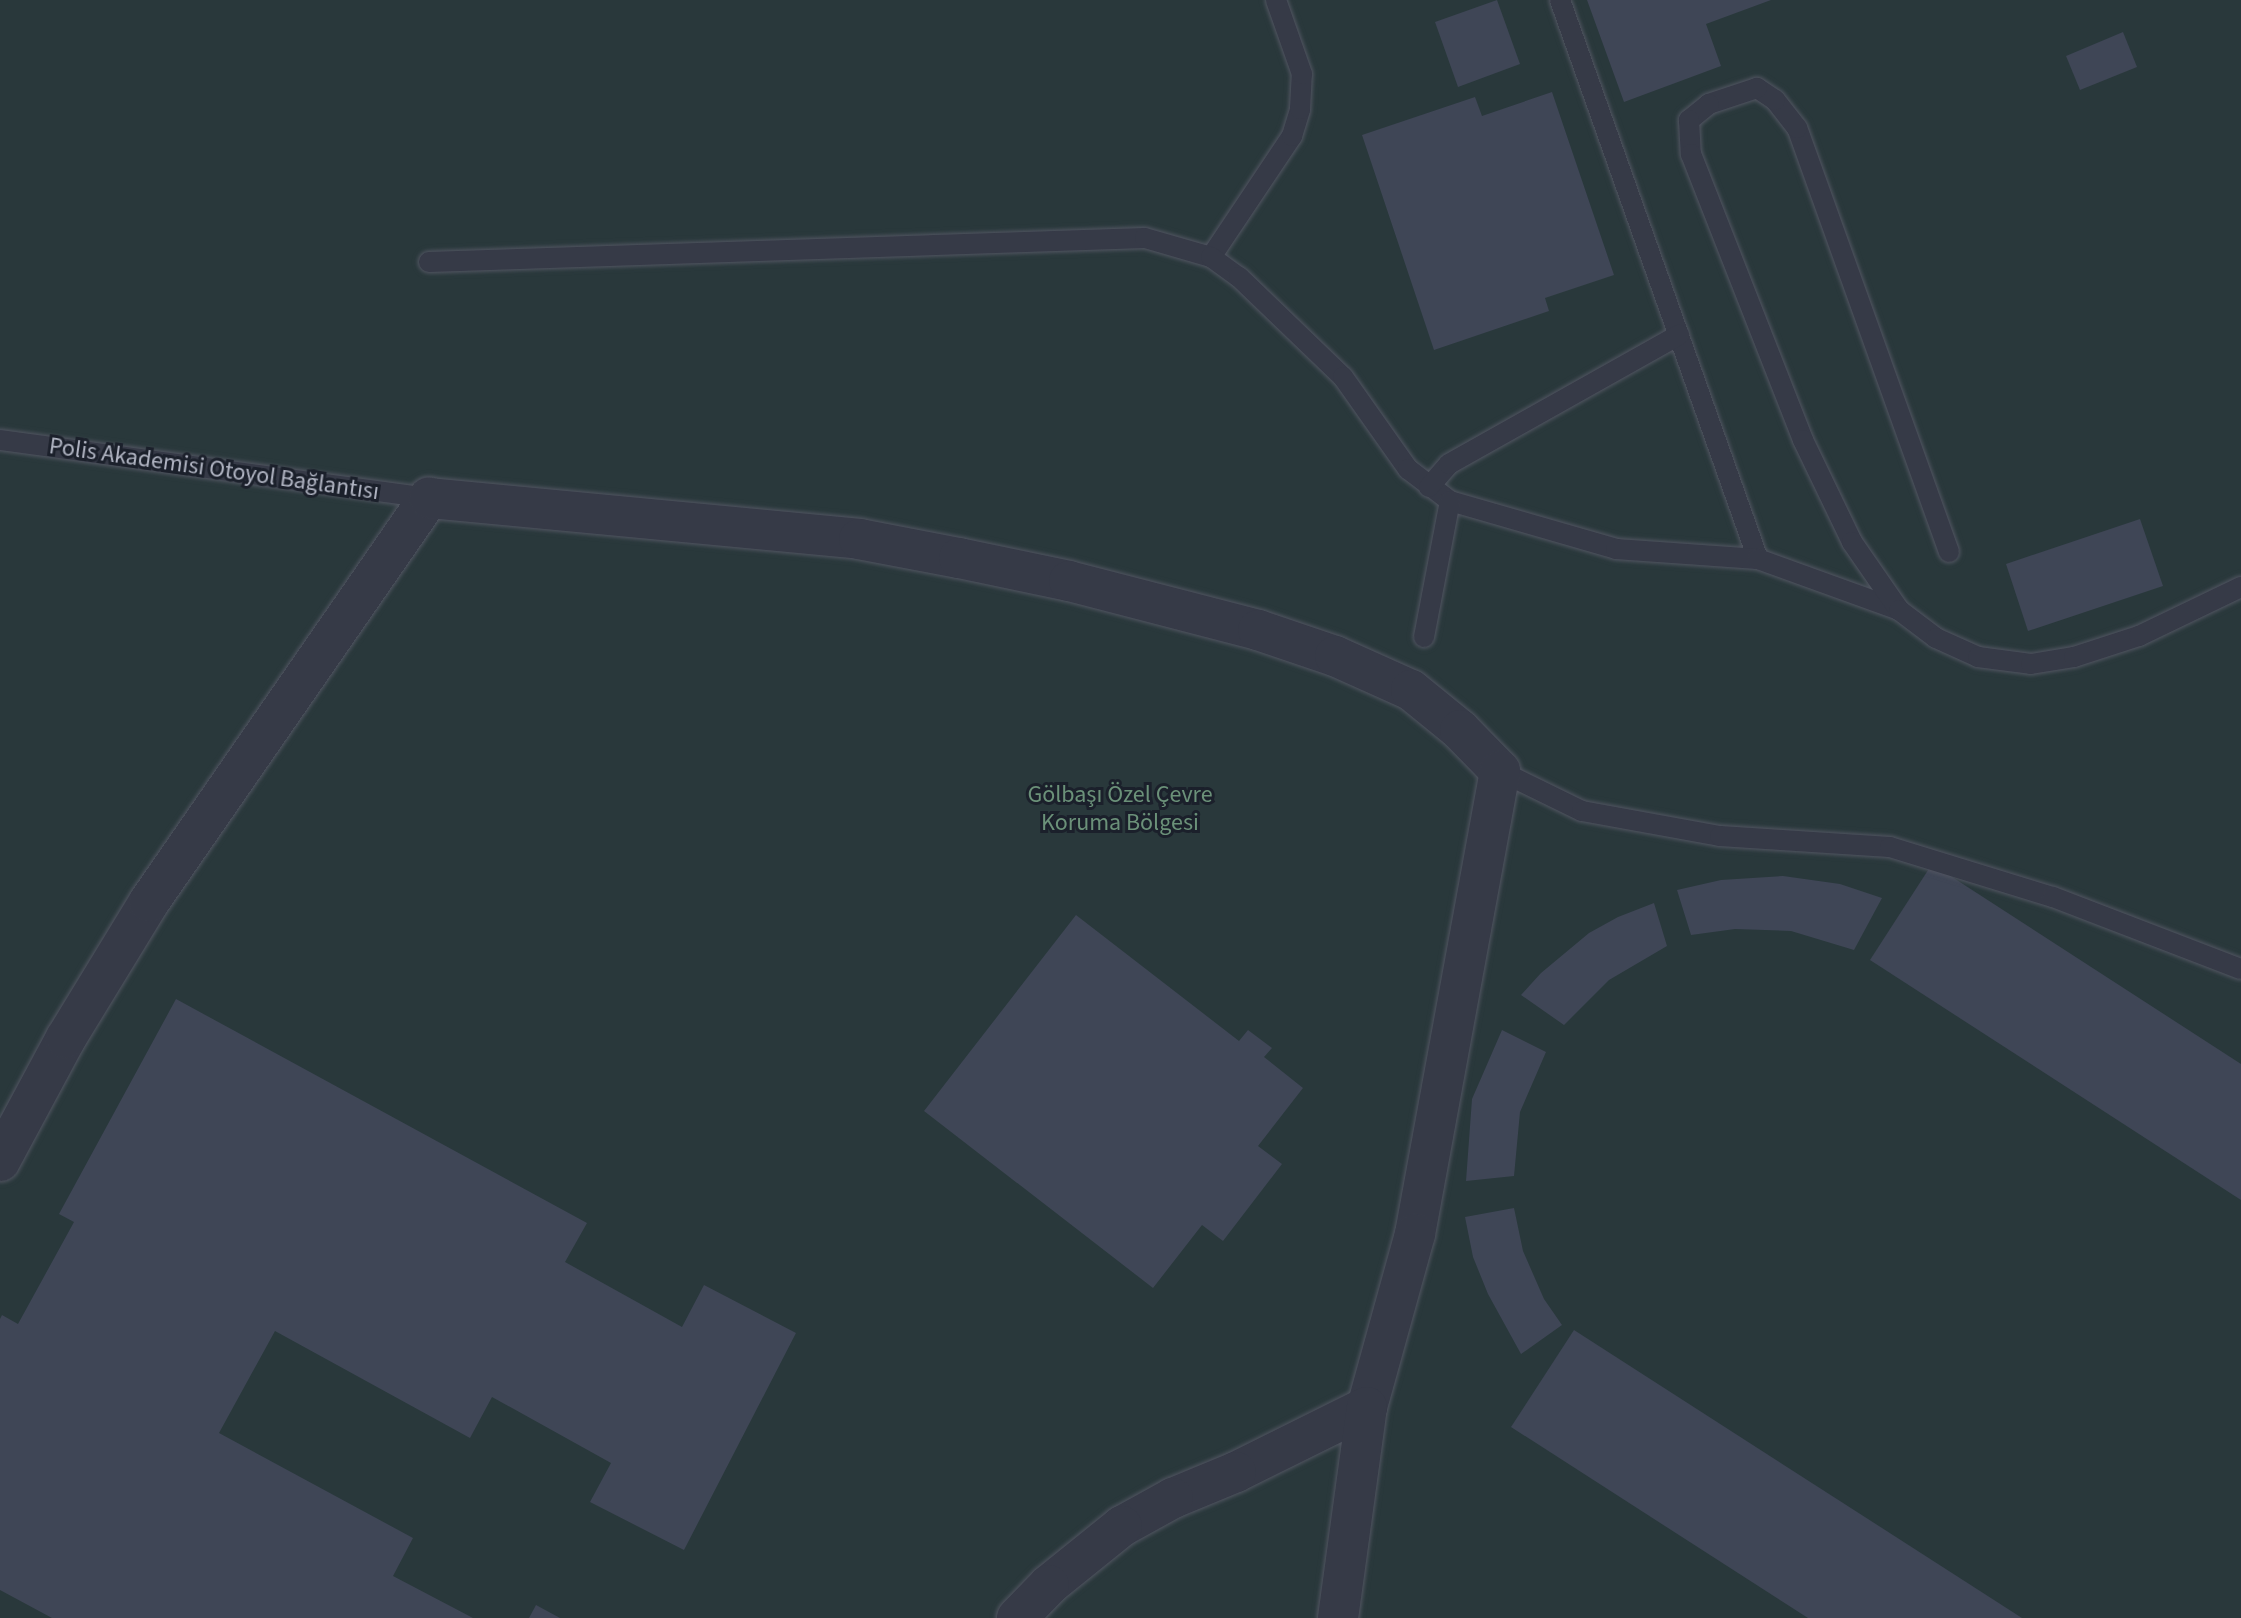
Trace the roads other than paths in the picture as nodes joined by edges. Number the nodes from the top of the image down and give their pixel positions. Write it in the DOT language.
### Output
graph roads {
  1 [pos="1276,0"];
  2 [pos="1560,0"];
  3 [pos="1211,257"];
  4 [pos="429,262"];
  5 [pos="1679,335"];
  6 [pos="0,440"];
  7 [pos="1429,487"];
  8 [pos="429,498"];
  9 [pos="1450,501"];
  10 [pos="1949,552"];
  11 [pos="1758,559"];
  12 [pos="2241,587"];
  13 [pos="1899,610"];
  14 [pos="1424,637"];
  15 [pos="1500,771"];
  16 [pos="2241,969"];
  17 [pos="0,1161"];
  18 [pos="1367,1407"];
  19 [pos="1017,1618"];
  20 [pos="1338,1618"];
  1 -- 3 [label="lane"];
  2 -- 5 [label="lane"];
  3 -- 4 [label="lane"];
  3 -- 7 [label="lane"];
  5 -- 7 [label="lane"];
  5 -- 11 [label="lane"];
  6 -- 8 [label="lane, Polis Akademisi Otoyol Bağlantısı"];
  7 -- 9 [label="lane"];
  8 -- 15 [label="street"];
  8 -- 17 [label="street"];
  9 -- 11 [label="lane"];
  9 -- 14 [label="lane"];
  10 -- 13 [label="lane"];
  11 -- 13 [label="lane"];
  12 -- 13 [label="lane"];
  15 -- 16 [label="lane"];
  15 -- 18 [label="street"];
  18 -- 19 [label="street"];
  18 -- 20 [label="street"];
}
